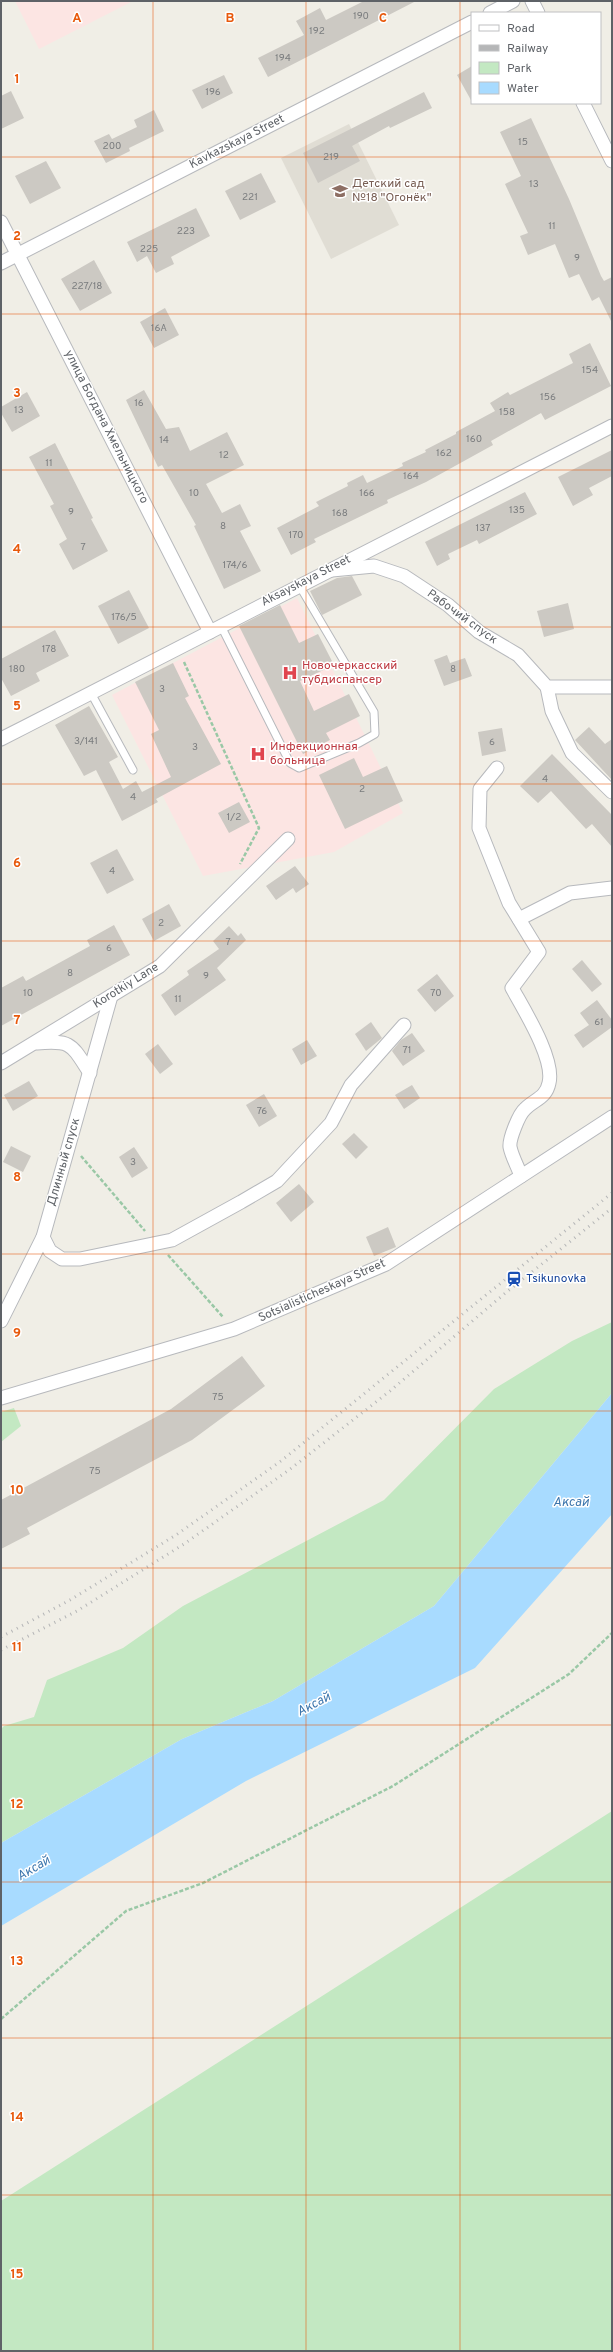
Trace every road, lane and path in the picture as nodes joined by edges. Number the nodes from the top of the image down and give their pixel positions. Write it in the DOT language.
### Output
graph roads {
  1 [pos="514,1"];
  2 [pos="532,1"];
  3 [pos="492,12"];
  4 [pos="538,12"];
  5 [pos="471,23"];
  6 [pos="584,104"];
  7 [pos="612,161"];
  8 [pos="1,222"];
  9 [pos="18,254"];
  10 [pos="1,262"];
  11 [pos="612,426"];
  12 [pos="324,571"];
  13 [pos="299,585"];
  14 [pos="215,629"];
  15 [pos="178,649"];
  16 [pos="612,687"];
  17 [pos="547,688"];
  18 [pos="91,693"];
  19 [pos="1,739"];
  20 [pos="497,768"];
  21 [pos="133,770"];
  22 [pos="612,792"];
  23 [pos="288,839"];
  24 [pos="237,870"];
  25 [pos="612,888"];
  26 [pos="519,919"];
  27 [pos="111,996"];
  28 [pos="404,1025"];
  29 [pos="35,1043"];
  30 [pos="1,1063"];
  31 [pos="90,1072"];
  32 [pos="612,1117"];
  33 [pos="522,1176"];
  34 [pos="43,1236"];
  35 [pos="1,1321"];
  36 [pos="1,1398"];
  37 [pos="612,1632"];
  38 [pos="1,2019"];
  1 -- 3 [label="street"];
  2 -- 4 [label="street"];
  5 -- 9 [label="street, Kavkazskaya Street"];
  6 -- 7 [label="street"];
  8 -- 9 [label="street, улица Богдана Хмельницкого"];
  9 -- 10 [label="street, Kavkazskaya Street"];
  9 -- 14 [label="street, улица Богдана Хмельницкого"];
  11 -- 12 [label="street, Aksayskaya Street"];
  12 -- 13 [label="street, Aksayskaya Street"];
  12 -- 17 [label="street, Рабочий спуск"];
  13 -- 14 [label="street, Aksayskaya Street"];
  13 -- 14 [label="lane"];
  14 -- 15 [label="street, Aksayskaya Street"];
  15 -- 18 [label="street, Aksayskaya Street"];
  15 -- 24 [label="path"];
  16 -- 17 [label="street"];
  17 -- 22 [label="street"];
  18 -- 19 [label="street, Aksayskaya Street"];
  18 -- 21 [label="lane"];
  20 -- 26 [label="street"];
  23 -- 27 [label="street, Korotkiy Lane"];
  25 -- 26 [label="street"];
  26 -- 33 [label="street"];
  27 -- 29 [label="street, Korotkiy Lane"];
  27 -- 31 [label="street, Длинный спуск"];
  28 -- 34 [label="street"];
  29 -- 30 [label="street, Korotkiy Lane"];
  29 -- 31 [label="street"];
  31 -- 34 [label="street, Длинный спуск"];
  32 -- 33 [label="street, Sotsialisticheskaya Street"];
  33 -- 36 [label="street, Sotsialisticheskaya Street"];
  34 -- 35 [label="street, Длинный спуск"];
  37 -- 38 [label="path"];
}
